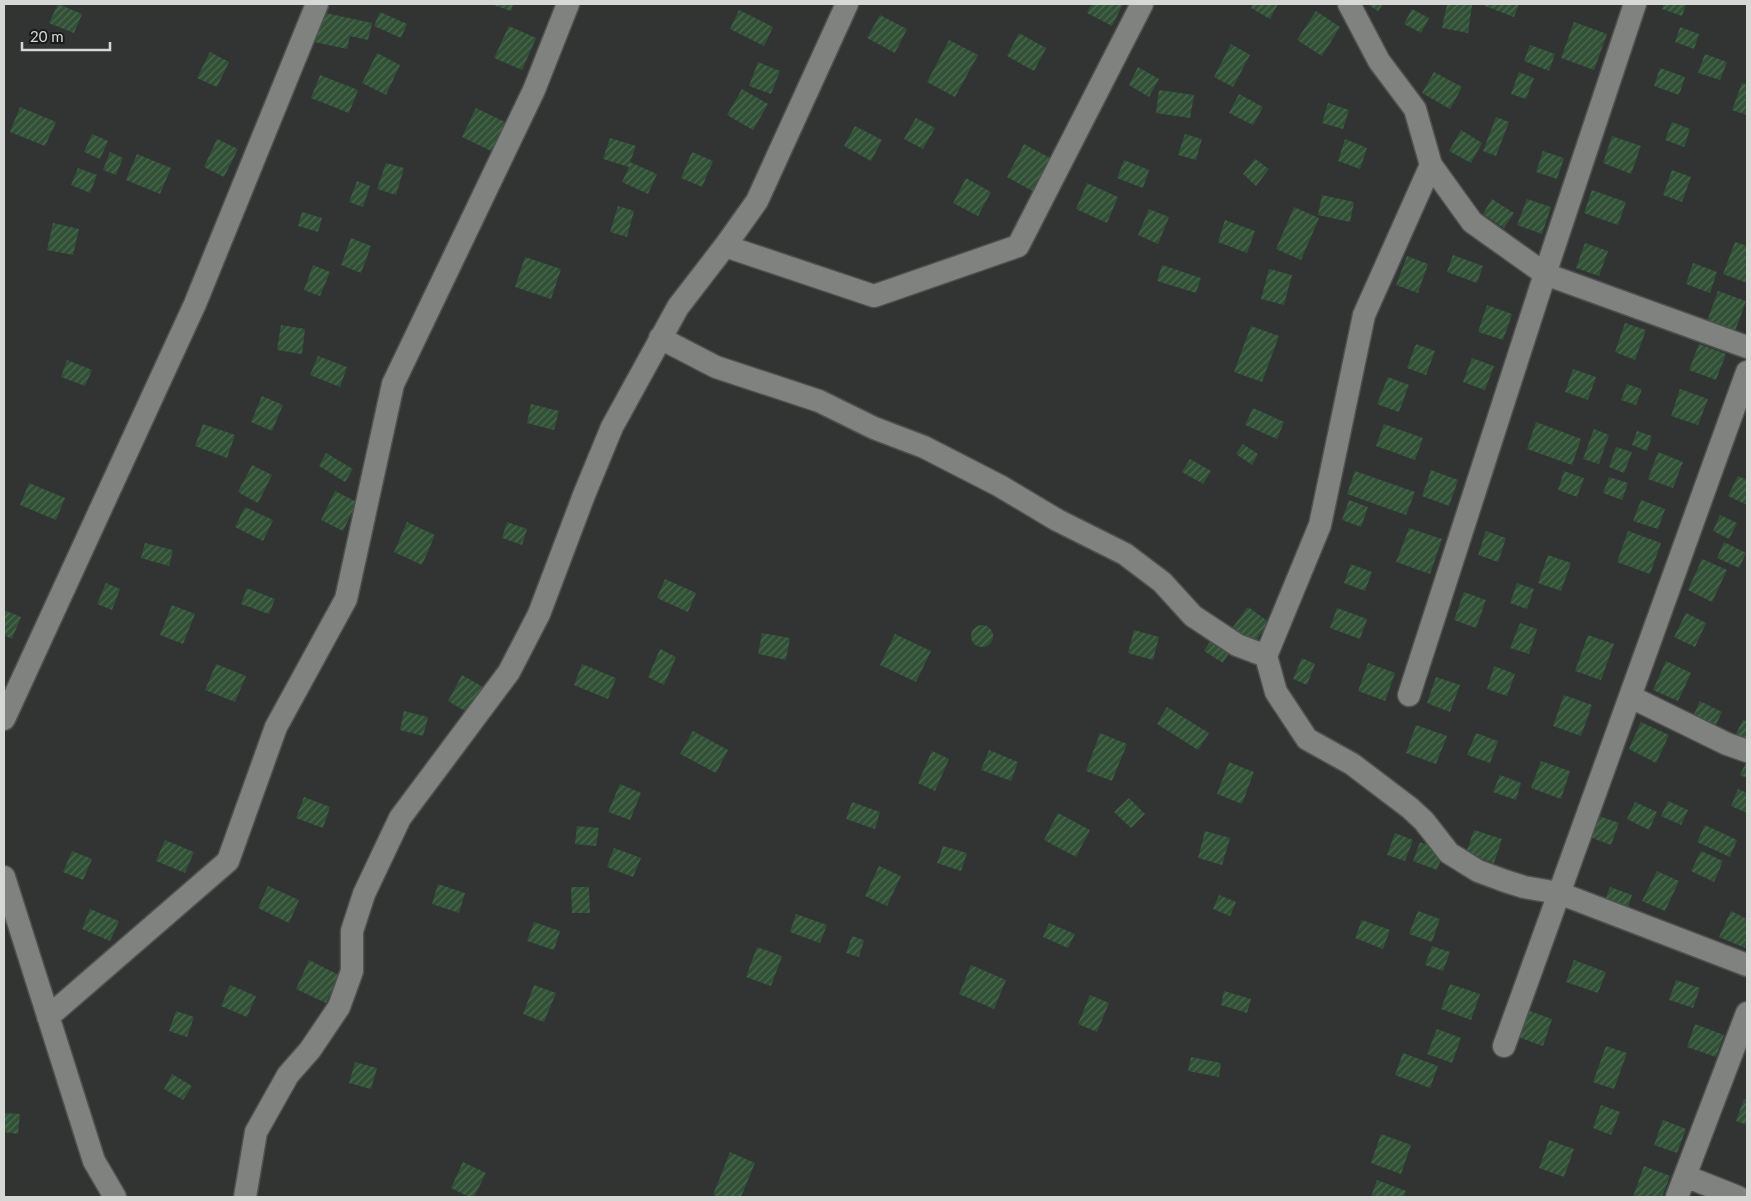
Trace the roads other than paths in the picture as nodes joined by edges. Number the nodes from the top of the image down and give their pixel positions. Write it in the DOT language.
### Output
graph roads {
  1 [pos="317,4"];
  2 [pos="568,4"];
  3 [pos="847,4"];
  4 [pos="1142,4"];
  5 [pos="1349,4"];
  6 [pos="1635,4"];
  7 [pos="1431,166"];
  8 [pos="725,246"];
  9 [pos="1545,274"];
  10 [pos="660,338"];
  11 [pos="1747,347"];
  12 [pos="1747,372"];
  13 [pos="1266,656"];
  14 [pos="1409,695"];
  15 [pos="1630,697"];
  16 [pos="4,719"];
  17 [pos="1747,751"];
  18 [pos="4,877"];
  19 [pos="1559,893"];
  20 [pos="1747,965"];
  21 [pos="1747,1013"];
  22 [pos="48,1017"];
  23 [pos="1504,1046"];
  24 [pos="1685,1176"];
  25 [pos="115,1197"];
  26 [pos="245,1197"];
  27 [pos="1677,1197"];
  28 [pos="1738,1197"];
  1 -- 16 [label="street"];
  2 -- 22 [label="street"];
  3 -- 8 [label="street"];
  4 -- 8 [label="street"];
  5 -- 7 [label="street"];
  6 -- 9 [label="street"];
  7 -- 9 [label="street"];
  7 -- 13 [label="street"];
  8 -- 10 [label="street"];
  9 -- 11 [label="street"];
  9 -- 14 [label="street"];
  10 -- 13 [label="street"];
  10 -- 26 [label="street"];
  12 -- 15 [label="street"];
  13 -- 19 [label="street"];
  15 -- 17 [label="street"];
  15 -- 19 [label="street"];
  18 -- 22 [label="street"];
  19 -- 20 [label="street"];
  19 -- 23 [label="street"];
  21 -- 24 [label="street"];
  22 -- 25 [label="street"];
  24 -- 27 [label="street"];
  24 -- 28 [label="street"];
}
